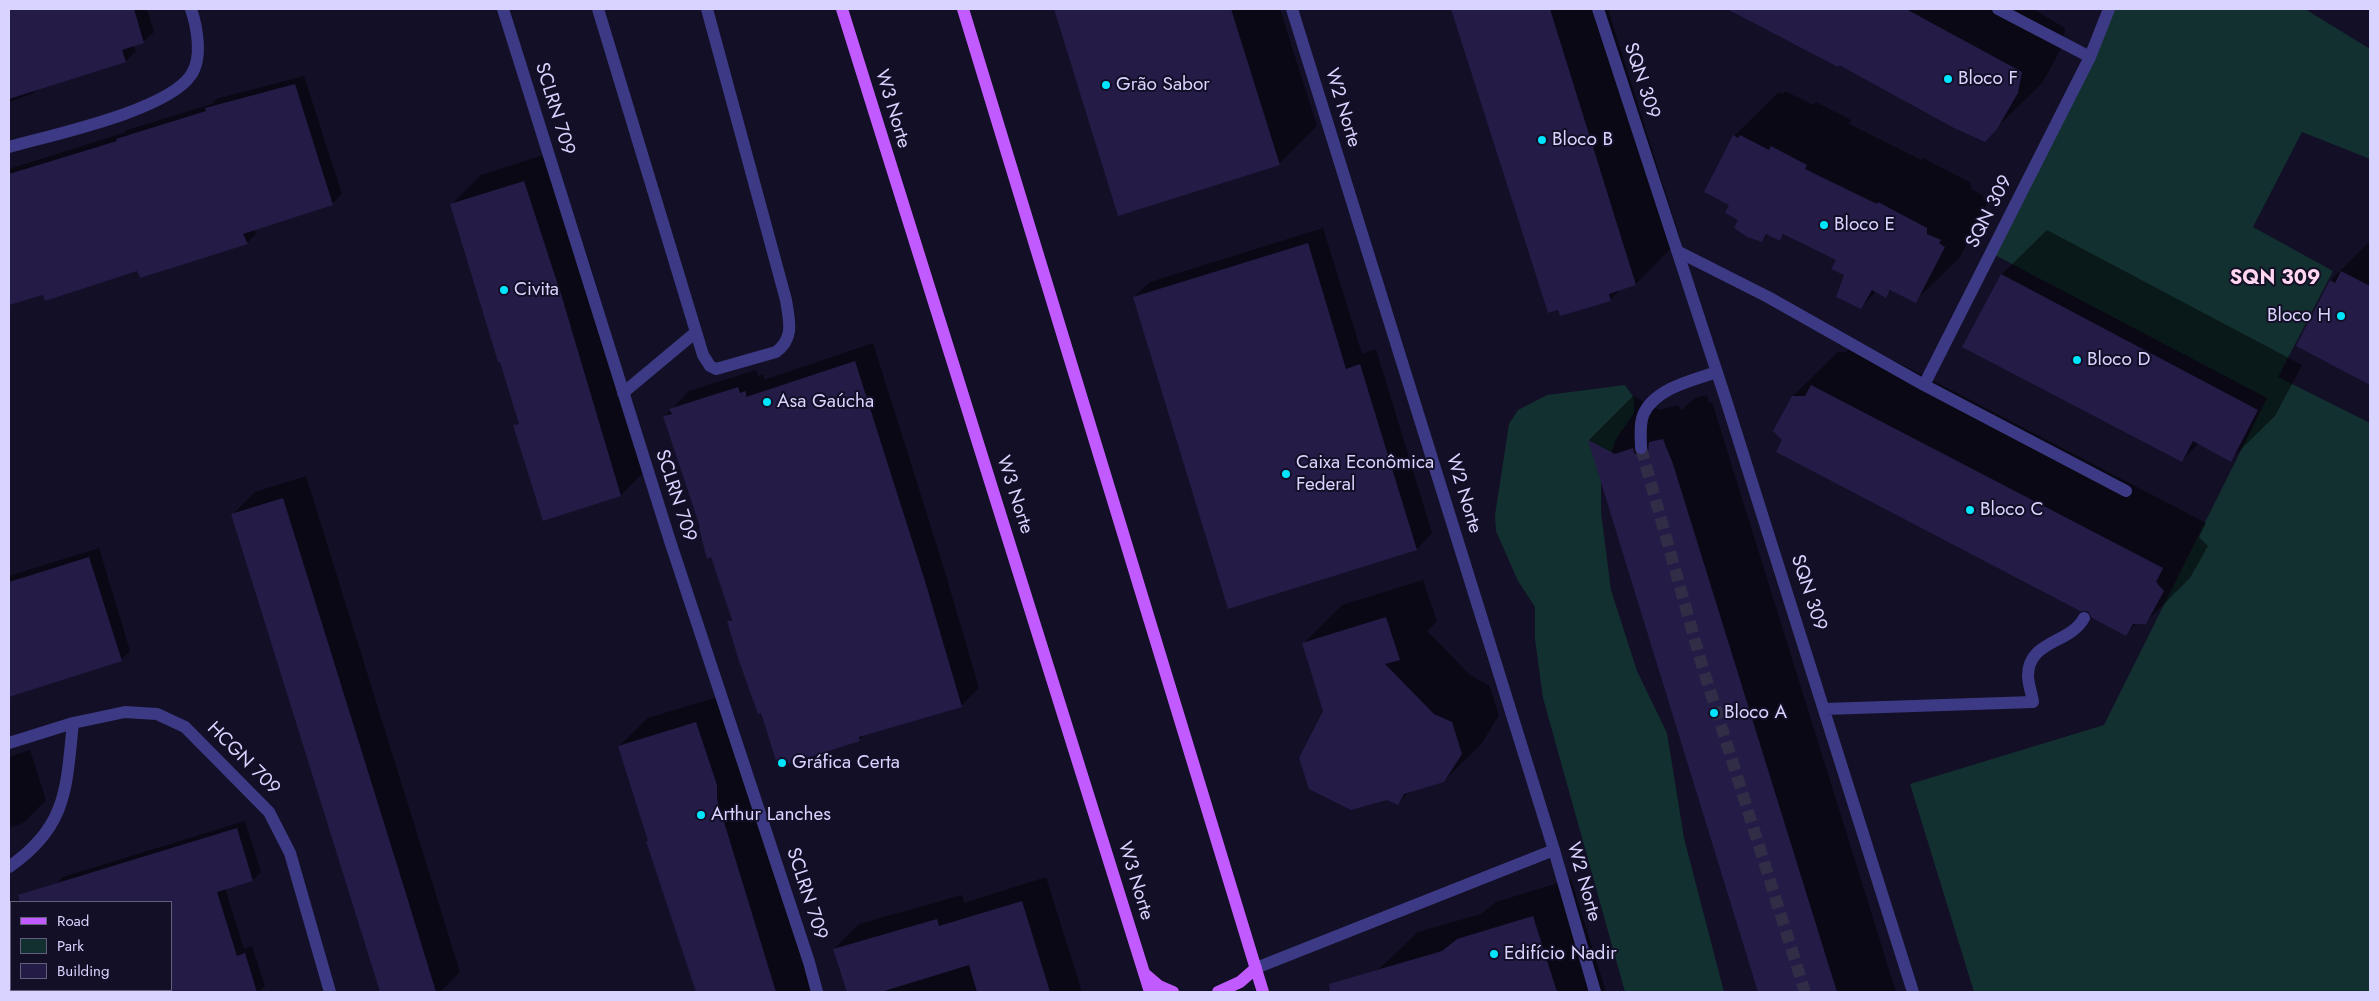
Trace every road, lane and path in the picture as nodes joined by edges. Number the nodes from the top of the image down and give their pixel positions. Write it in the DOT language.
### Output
graph roads {
  1 [pos="191,9"];
  2 [pos="503,9"];
  3 [pos="598,9"];
  4 [pos="708,9"];
  5 [pos="842,9"];
  6 [pos="963,9"];
  7 [pos="1292,9"];
  8 [pos="1598,9"];
  9 [pos="1998,9"];
  10 [pos="2109,9"];
  11 [pos="2090,57"];
  12 [pos="9,147"];
  13 [pos="1677,251"];
  14 [pos="696,332"];
  15 [pos="1717,372"];
  16 [pos="1924,385"];
  17 [pos="623,393"];
  18 [pos="1641,448"];
  19 [pos="2126,491"];
  20 [pos="2084,618"];
  21 [pos="1825,709"];
  22 [pos="73,723"];
  23 [pos="9,743"];
  24 [pos="1554,850"];
  25 [pos="9,867"];
  26 [pos="1256,968"];
  27 [pos="1145,974"];
  28 [pos="330,992"];
  29 [pos="817,992"];
  30 [pos="1150,992"];
  31 [pos="1172,992"];
  32 [pos="1218,992"];
  33 [pos="1263,992"];
  34 [pos="1595,992"];
  35 [pos="1913,992"];
  1 -- 12 [label="street"];
  2 -- 17 [label="street, SCLRN 709"];
  3 -- 14 [label="street"];
  4 -- 14 [label="street"];
  5 -- 27 [label="main road, W3 Norte"];
  6 -- 26 [label="main road"];
  7 -- 24 [label="street, W2 Norte"];
  8 -- 13 [label="street, SQN 309"];
  9 -- 11 [label="street"];
  10 -- 11 [label="street, SQN 309"];
  11 -- 16 [label="street, SQN 309"];
  13 -- 15 [label="street, SQN 309"];
  13 -- 16 [label="street"];
  14 -- 17 [label="street"];
  15 -- 18 [label="street"];
  15 -- 21 [label="street, SQN 309"];
  16 -- 19 [label="street"];
  17 -- 29 [label="street, SCLRN 709"];
  20 -- 21 [label="street"];
  21 -- 35 [label="street, SQN 309"];
  22 -- 23 [label="street, HCGN 709"];
  22 -- 25 [label="street"];
  22 -- 28 [label="street, HCGN 709"];
  24 -- 26 [label="street"];
  24 -- 34 [label="street, W2 Norte"];
  26 -- 32 [label="main road"];
  26 -- 33 [label="main road"];
  27 -- 30 [label="main road, W3 Norte"];
  27 -- 31 [label="main road"];
}
